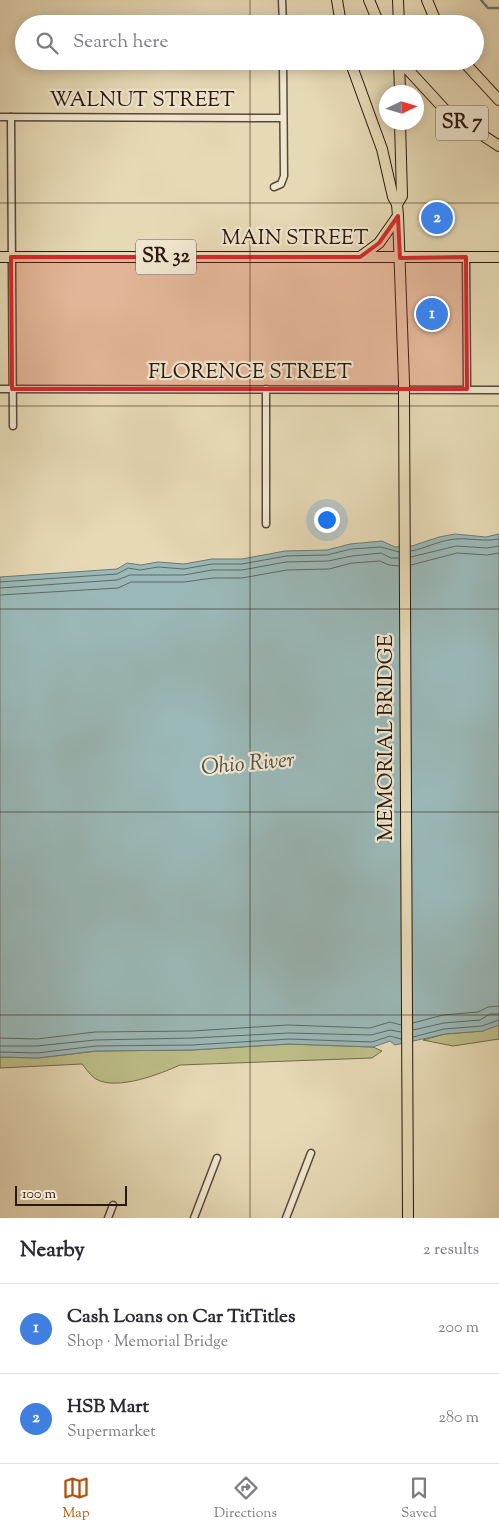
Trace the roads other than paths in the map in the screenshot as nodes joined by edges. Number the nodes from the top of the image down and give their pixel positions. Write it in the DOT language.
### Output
graph roads {
  1 [pos="282,0"];
  2 [pos="337,0"];
  3 [pos="369,0"];
  4 [pos="398,0"];
  5 [pos="426,0"];
  6 [pos="283,15"];
  7 [pos="340,15"];
  8 [pos="375,15"];
  9 [pos="399,15"];
  10 [pos="433,15"];
  11 [pos="283,70"];
  12 [pos="353,70"];
  13 [pos="400,70"];
  14 [pos="407,70"];
  15 [pos="471,70"];
  16 [pos="400,85"];
  17 [pos="499,100"];
  18 [pos="0,117"];
  19 [pos="11,117"];
  20 [pos="283,118"];
  21 [pos="400,130"];
  22 [pos="499,146"];
  23 [pos="274,187"];
  24 [pos="398,204"];
  25 [pos="398,216"];
  26 [pos="499,256"];
  27 [pos="5,257"];
  28 [pos="360,257"];
  29 [pos="466,257"];
  30 [pos="400,258"];
  31 [pos="0,389"];
  32 [pos="12,389"];
  33 [pos="266,389"];
  34 [pos="468,389"];
  35 [pos="499,390"];
  36 [pos="12,426"];
  37 [pos="266,524"];
  38 [pos="310,1153"];
  39 [pos="217,1158"];
  40 [pos="113,1204"];
  41 [pos="108,1218"];
  42 [pos="194,1218"];
  43 [pos="286,1218"];
  44 [pos="408,1218"];
  1 -- 6 [label="street"];
  2 -- 7 [label="main road"];
  3 -- 8 [label="main road"];
  4 -- 9 [label="main road"];
  5 -- 10 [label="main road"];
  11 -- 20 [label="street"];
  12 -- 24 [label="main road"];
  13 -- 16 [label="main road"];
  14 -- 22 [label="main road, SR 7"];
  15 -- 17 [label="main road, SR 7"];
  18 -- 19 [label="street, WALNUT STREET"];
  19 -- 20 [label="street, WALNUT STREET"];
  19 -- 27 [label="street"];
  20 -- 23 [label="street"];
  21 -- 24 [label="main road"];
  24 -- 25 [label="main road, MEMORIAL BRIDGE"];
  25 -- 28 [label="main road"];
  25 -- 30 [label="main road, MEMORIAL BRIDGE"];
  26 -- 29 [label="main road, MAIN STREET / SR 32"];
  27 -- 28 [label="main road, MAIN STREET / SR 32"];
  27 -- 32 [label="street"];
  28 -- 30 [label="main road, MAIN STREET / SR 32"];
  29 -- 30 [label="main road, MAIN STREET / SR 32"];
  29 -- 34 [label="street"];
  30 -- 44 [label="main road, MEMORIAL BRIDGE, bridge"];
  31 -- 32 [label="street, FLORENCE STREET"];
  32 -- 33 [label="street, FLORENCE STREET"];
  32 -- 36 [label="street"];
  33 -- 34 [label="street, FLORENCE STREET"];
  33 -- 37 [label="street"];
  34 -- 35 [label="street, FLORENCE STREET"];
  38 -- 43 [label="street"];
  39 -- 42 [label="street"];
  40 -- 41 [label="street"];
}
